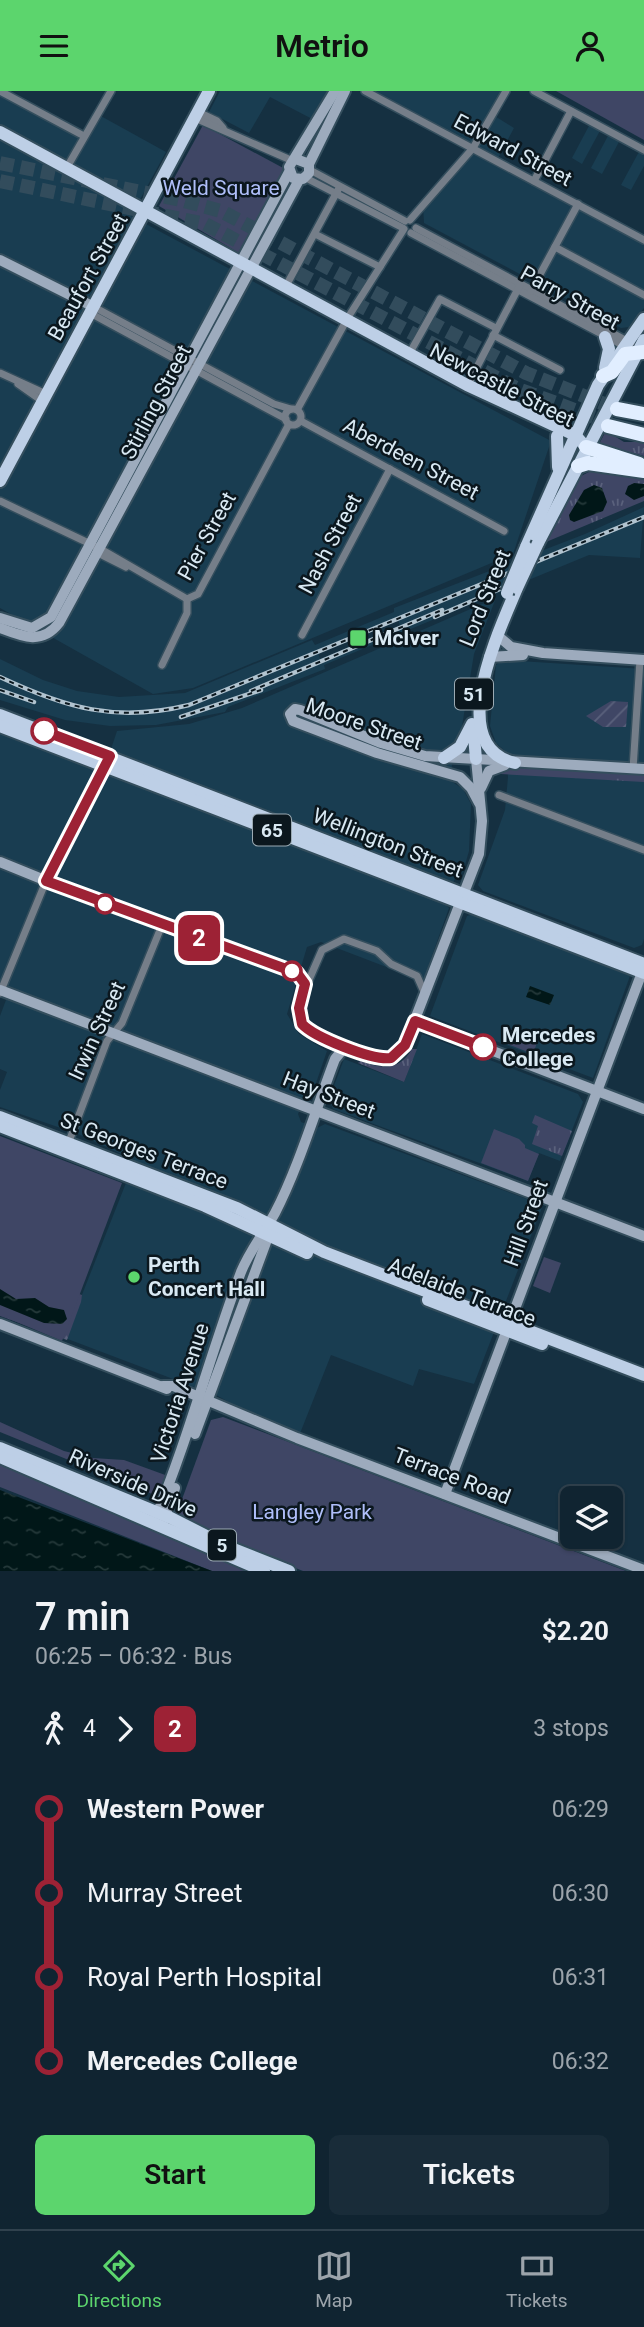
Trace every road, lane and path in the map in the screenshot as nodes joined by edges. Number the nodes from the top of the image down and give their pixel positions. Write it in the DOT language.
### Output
graph roads {
  1 [pos="111,91"];
  2 [pos="209,91"];
  3 [pos="335,91"];
  4 [pos="345,91"];
  5 [pos="365,91"];
  6 [pos="506,91"];
  7 [pos="534,91"];
  8 [pos="1,93"];
  9 [pos="571,111"];
  10 [pos="196,115"];
  11 [pos="0,132"];
  12 [pos="84,136"];
  13 [pos="0,138"];
  14 [pos="473,148"];
  15 [pos="644,150"];
  16 [pos="292,166"];
  17 [pos="66,170"];
  18 [pos="306,173"];
  19 [pos="534,181"];
  20 [pos="338,190"];
  21 [pos="579,204"];
  22 [pos="144,213"];
  23 [pos="409,227"];
  24 [pos="315,234"];
  25 [pos="644,240"];
  26 [pos="555,247"];
  27 [pos="0,260"];
  28 [pos="245,267"];
  29 [pos="380,267"];
  30 [pos="286,286"];
  31 [pos="519,287"];
  32 [pos="531,291"];
  33 [pos="644,295"];
  34 [pos="92,310"];
  35 [pos="644,319"];
  36 [pos="346,321"];
  37 [pos="494,332"];
  38 [pos="605,337"];
  39 [pos="635,346"];
  40 [pos="408,355"];
  41 [pos="193,363"];
  42 [pos="559,370"];
  43 [pos="0,373"];
  44 [pos="603,376"];
  45 [pos="466,387"];
  46 [pos="44,398"];
  47 [pos="294,410"];
  48 [pos="644,414"];
  49 [pos="612,419"];
  50 [pos="287,421"];
  51 [pos="301,421"];
  52 [pos="644,427"];
  53 [pos="644,435"];
  54 [pos="557,436"];
  55 [pos="573,438"];
  56 [pos="586,447"];
  57 [pos="644,464"];
  58 [pos="578,466"];
  59 [pos="390,470"];
  60 [pos="644,471"];
  61 [pos="557,474"];
  62 [pos="0,481"];
  63 [pos="0,501"];
  64 [pos="504,531"];
  65 [pos="532,545"];
  66 [pos="95,548"];
  67 [pos="85,574"];
  68 [pos="66,589"];
  69 [pos="512,590"];
  70 [pos="187,599"];
  71 [pos="0,618"];
  72 [pos="0,628"];
  73 [pos="40,632"];
  74 [pos="302,635"];
  75 [pos="497,635"];
  76 [pos="543,653"];
  77 [pos="489,657"];
  78 [pos="642,660"];
  79 [pos="162,665"];
  80 [pos="0,715"];
  81 [pos="473,722"];
  82 [pos="0,726"];
  83 [pos="444,758"];
  84 [pos="476,759"];
  85 [pos="108,761"];
  86 [pos="514,763"];
  87 [pos="638,769"];
  88 [pos="480,792"];
  89 [pos="499,795"];
  90 [pos="481,809"];
  91 [pos="644,850"];
  92 [pos="0,862"];
  93 [pos="46,881"];
  94 [pos="463,898"];
  95 [pos="162,925"];
  96 [pos="643,969"];
  97 [pos="305,990"];
  98 [pos="1,991"];
  99 [pos="425,995"];
  100 [pos="415,1021"];
  101 [pos="114,1033"];
  102 [pos="344,1048"];
  103 [pos="597,1090"];
  104 [pos="644,1109"];
  105 [pos="315,1111"];
  106 [pos="0,1117"];
  107 [pos="0,1126"];
  108 [pos="67,1147"];
  109 [pos="554,1201"];
  110 [pos="267,1229"];
  111 [pos="644,1236"];
  112 [pos="0,1324"];
  113 [pos="508,1326"];
  114 [pos="644,1375"];
  115 [pos="644,1383"];
  116 [pos="202,1401"];
  117 [pos="0,1448"];
  118 [pos="0,1457"];
  119 [pos="445,1494"];
  120 [pos="160,1519"];
  121 [pos="644,1570"];
  122 [pos="264,1571"];
  123 [pos="289,1571"];
  1 -- 12 [label="street"];
  2 -- 10 [label="main road, Beaufort Street"];
  3 -- 16 [label="street, Stirling Street"];
  4 -- 18 [label="street, Stirling Street"];
  5 -- 14 [label="street, Edward Street"];
  6 -- 14 [label="street"];
  7 -- 9 [label="street"];
  8 -- 12 [label="street"];
  9 -- 15 [label="street"];
  9 -- 19 [label="street"];
  10 -- 16 [label="street"];
  10 -- 22 [label="main road, Beaufort Street"];
  11 -- 17 [label="main road, Newcastle Street"];
  12 -- 17 [label="street"];
  13 -- 17 [label="main road, Newcastle Street"];
  14 -- 19 [label="street, Edward Street"];
  14 -- 23 [label="street"];
  16 -- 18 [label="street"];
  16 -- 18 [label="street"];
  16 -- 28 [label="street, Stirling Street"];
  17 -- 22 [label="main road, Newcastle Street"];
  18 -- 20 [label="street, Parry Street"];
  18 -- 28 [label="street, Stirling Street"];
  19 -- 21 [label="street, Edward Street"];
  20 -- 23 [label="street, Parry Street"];
  20 -- 24 [label="street"];
  21 -- 25 [label="street, Edward Street"];
  21 -- 26 [label="street"];
  22 -- 28 [label="main road, Newcastle Street"];
  22 -- 34 [label="main road, Beaufort Street"];
  23 -- 29 [label="street"];
  23 -- 31 [label="street, Parry Street"];
  24 -- 29 [label="street"];
  24 -- 30 [label="street"];
  26 -- 32 [label="street"];
  26 -- 33 [label="street"];
  27 -- 34 [label="street"];
  28 -- 30 [label="main road, Newcastle Street"];
  28 -- 36 [label="main road, Newcastle Street"];
  28 -- 41 [label="street, Stirling Street"];
  29 -- 36 [label="street"];
  30 -- 36 [label="main road, Newcastle Street"];
  31 -- 32 [label="street, Parry Street"];
  31 -- 37 [label="street"];
  31 -- 38 [label="street, Parry Street"];
  32 -- 39 [label="street, Parry Street"];
  34 -- 41 [label="street"];
  34 -- 46 [label="main road, Beaufort Street"];
  35 -- 39 [label="main road, Lord Street / 51"];
  36 -- 40 [label="main road, Newcastle Street"];
  36 -- 47 [label="street"];
  37 -- 40 [label="street"];
  37 -- 42 [label="street"];
  37 -- 45 [label="street"];
  38 -- 39 [label="street, Parry Street"];
  38 -- 44 [label="main road, Lord Street"];
  39 -- 44 [label="highway"];
  39 -- 56 [label="main road, Lord Street / 51"];
  40 -- 45 [label="main road, Newcastle Street"];
  41 -- 47 [label="street"];
  41 -- 50 [label="street"];
  41 -- 66 [label="street, Stirling Street"];
  43 -- 46 [label="street"];
  44 -- 55 [label="main road, Lord Street / 51"];
  45 -- 54 [label="main road, Newcastle Street"];
  45 -- 55 [label="main road, Newcastle Street"];
  46 -- 62 [label="main road, Beaufort Street"];
  47 -- 50 [label="street, Pier Street"];
  47 -- 51 [label="street"];
  48 -- 49 [label="highway"];
  49 -- 52 [label="highway"];
  49 -- 53 [label="highway"];
  50 -- 51 [label="street"];
  50 -- 70 [label="street, Pier Street"];
  51 -- 59 [label="street, Aberdeen Street"];
  54 -- 55 [label="main road, Newcastle Street"];
  54 -- 61 [label="main road"];
  55 -- 56 [label="main road, Newcastle Street"];
  55 -- 61 [label="main road, Lord Street / 51"];
  56 -- 57 [label="highway"];
  56 -- 58 [label="main road, Lord Street / 51"];
  58 -- 60 [label="highway"];
  58 -- 65 [label="main road, Lord Street / 51"];
  59 -- 64 [label="street, Aberdeen Street"];
  59 -- 74 [label="street, Nash Street"];
  61 -- 65 [label="main road, Lord Street / 51"];
  63 -- 66 [label="street"];
  65 -- 69 [label="main road, Lord Street / 51, bridge"];
  66 -- 67 [label="street, Stirling Street"];
  66 -- 68 [label="street, Stirling Street"];
  66 -- 70 [label="street"];
  67 -- 68 [label="street"];
  67 -- 73 [label="street, Stirling Street"];
  68 -- 73 [label="street, Stirling Street"];
  69 -- 75 [label="main road, Lord Street / 51"];
  69 -- 81 [label="main road, Lord Street / 51"];
  70 -- 79 [label="street, Pier Street"];
  71 -- 73 [label="street"];
  72 -- 73 [label="street"];
  75 -- 76 [label="street"];
  75 -- 77 [label="main road, Lord Street / 51"];
  76 -- 77 [label="street"];
  76 -- 78 [label="street"];
  77 -- 86 [label="main road, Lord Street / 51"];
  78 -- 87 [label="street"];
  80 -- 85 [label="main road, Wellington Street / 65"];
  81 -- 83 [label="main road"];
  81 -- 84 [label="main road, Lord Street / 51"];
  82 -- 85 [label="main road, Wellington Street / 65"];
  83 -- 84 [label="street, Moore Street"];
  83 -- 90 [label="street, Moore Street"];
  84 -- 86 [label="street, Moore Street"];
  84 -- 88 [label="street, Lord Street"];
  85 -- 93 [label="street"];
  85 -- 94 [label="main road, Wellington Street / 65"];
  86 -- 87 [label="street, Moore Street"];
  86 -- 88 [label="street"];
  88 -- 90 [label="street, Lord Street"];
  89 -- 91 [label="street"];
  90 -- 94 [label="street, Lord Street"];
  92 -- 93 [label="street"];
  93 -- 95 [label="street"];
  93 -- 98 [label="street"];
  94 -- 96 [label="main road, Wellington Street / 65"];
  94 -- 99 [label="street, Lord Street"];
  95 -- 97 [label="street"];
  95 -- 101 [label="street, Irwin Street"];
  96 -- 103 [label="street, Hill Street"];
  97 -- 99 [label="street"];
  97 -- 102 [label="street"];
  98 -- 101 [label="street, Hay Street"];
  99 -- 100 [label="street"];
  100 -- 102 [label="street"];
  100 -- 103 [label="street"];
  101 -- 105 [label="street, Hay Street"];
  101 -- 108 [label="street, Irwin Street"];
  102 -- 105 [label="street, Victoria Avenue"];
  103 -- 104 [label="street"];
  103 -- 109 [label="street, Hill Street"];
  105 -- 109 [label="street, Hay Street"];
  105 -- 110 [label="street, Victoria Avenue"];
  106 -- 108 [label="main road, St Georges Terrace"];
  107 -- 108 [label="main road, St Georges Terrace"];
  108 -- 110 [label="main road, St Georges Terrace"];
  109 -- 111 [label="street, Hay Street"];
  109 -- 113 [label="street, Hill Street"];
  110 -- 113 [label="main road, Adelaide Terrace"];
  110 -- 116 [label="street, Victoria Avenue"];
  112 -- 116 [label="street, Terrace Road"];
  113 -- 114 [label="main road, Adelaide Terrace"];
  113 -- 115 [label="main road, Adelaide Terrace"];
  113 -- 119 [label="street, Hill Street"];
  116 -- 119 [label="street, Terrace Road"];
  116 -- 120 [label="street, Victoria Avenue"];
  117 -- 120 [label="main road, Riverside Drive / 5"];
  118 -- 120 [label="main road, Riverside Drive / 5"];
  119 -- 121 [label="street, Terrace Road"];
  120 -- 122 [label="main road, Riverside Drive / 5"];
  120 -- 123 [label="main road, Riverside Drive / 5"];
}
